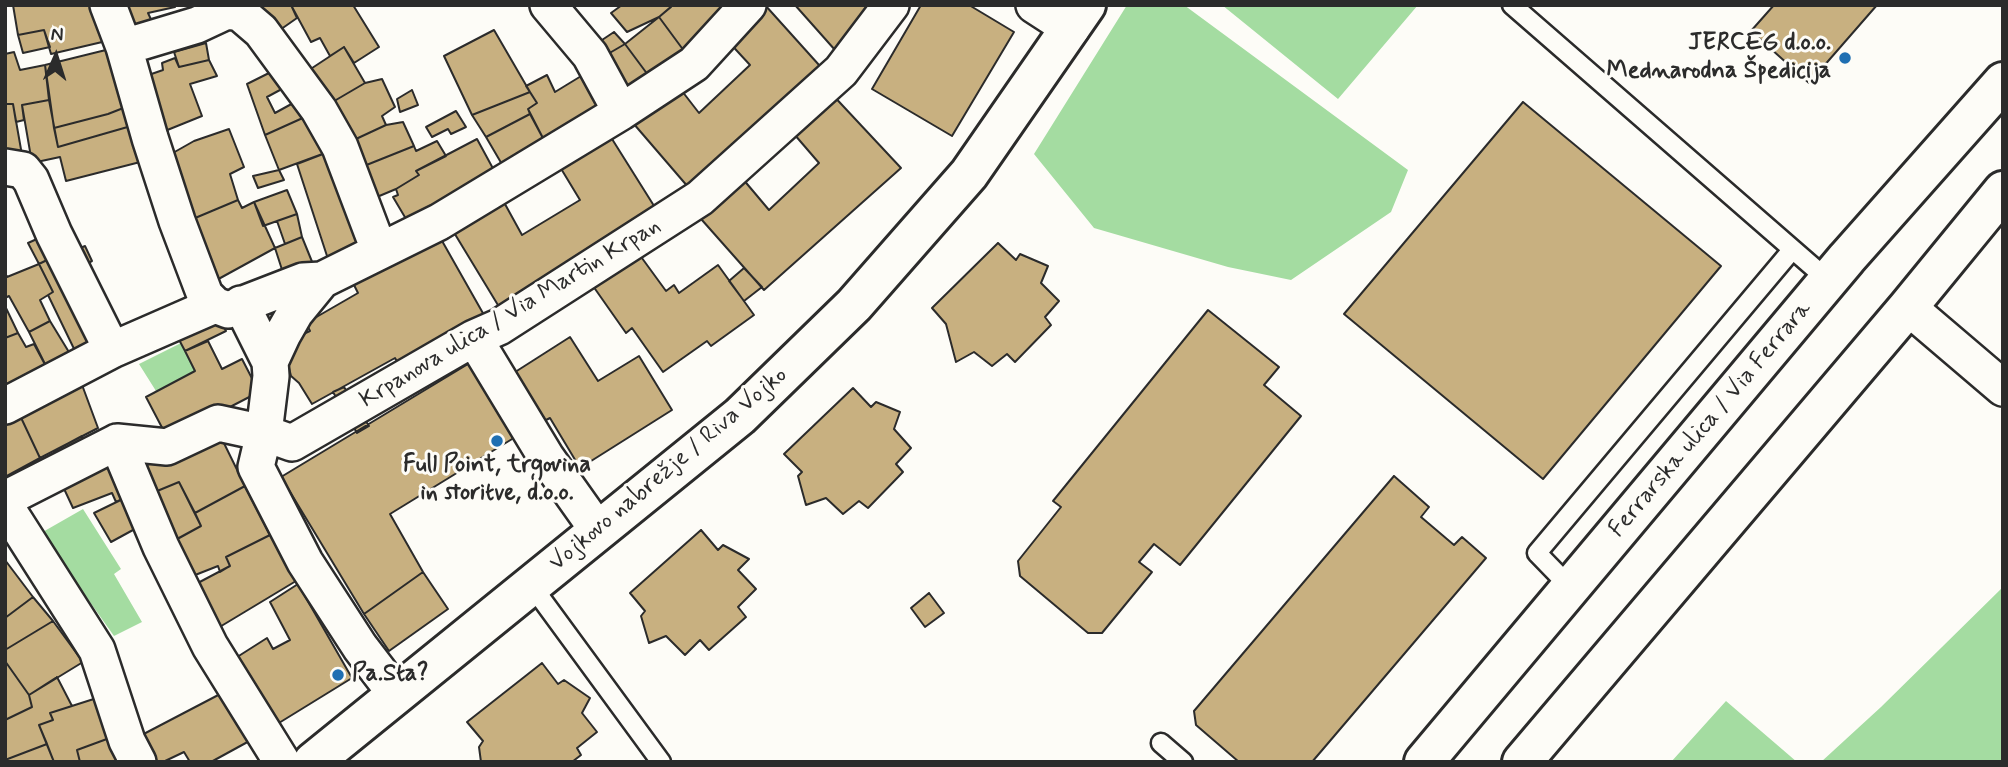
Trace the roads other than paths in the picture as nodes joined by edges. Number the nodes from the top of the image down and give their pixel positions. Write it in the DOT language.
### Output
graph roads {
  1 [pos="108,5"];
  2 [pos="548,5"];
  3 [pos="748,5"];
  4 [pos="891,5"];
  5 [pos="1034,5"];
  6 [pos="1512,5"];
  7 [pos="1078,17"];
  8 [pos="124,47"];
  9 [pos="2003,82"];
  10 [pos="621,112"];
  11 [pos="5,167"];
  12 [pos="2003,191"];
  13 [pos="379,250"];
  14 [pos="1793,250"];
  15 [pos="322,280"];
  16 [pos="1828,280"];
  17 [pos="228,304"];
  18 [pos="1908,307"];
  19 [pos="474,338"];
  20 [pos="112,350"];
  21 [pos="270,362"];
  22 [pos="2003,388"];
  23 [pos="5,406"];
  24 [pos="264,433"];
  25 [pos="117,442"];
  26 [pos="8,507"];
  27 [pos="597,530"];
  28 [pos="532,586"];
  29 [pos="1571,587"];
  30 [pos="396,694"];
  31 [pos="1161,744"];
  32 [pos="138,762"];
  33 [pos="282,762"];
  34 [pos="313,762"];
  35 [pos="661,762"];
  36 [pos="1183,762"];
  37 [pos="1424,762"];
  38 [pos="1522,762"];
  1 -- 8 [label="street"];
  2 -- 10 [label="street"];
  3 -- 10 [label="street"];
  4 -- 19 [label="street, Krpanova ulica / Via Martin Krpan"];
  5 -- 7 [label="street"];
  6 -- 14 [label="lane"];
  7 -- 27 [label="main road, Vojkovo nabrežje / Riva Vojko"];
  8 -- 13 [label="street"];
  8 -- 17 [label="street"];
  9 -- 16 [label="main road, Ferrarska ulica / Via Ferrara"];
  10 -- 13 [label="street"];
  11 -- 20 [label="street"];
  12 -- 18 [label="main road"];
  13 -- 15 [label="street"];
  14 -- 16 [label="lane"];
  14 -- 29 [label="lane"];
  15 -- 17 [label="street"];
  15 -- 21 [label="street"];
  16 -- 29 [label="main road, Ferrarska ulica / Via Ferrara"];
  17 -- 20 [label="street"];
  17 -- 21 [label="street"];
  18 -- 22 [label="street"];
  18 -- 38 [label="main road"];
  19 -- 24 [label="street, Krpanova ulica / Via Martin Krpan"];
  19 -- 27 [label="street"];
  20 -- 23 [label="street"];
  21 -- 24 [label="street"];
  24 -- 25 [label="street, Krpanova ulica / Via Martin Krpan"];
  24 -- 30 [label="street"];
  25 -- 26 [label="street"];
  25 -- 33 [label="street"];
  26 -- 32 [label="street"];
  27 -- 28 [label="main road, Vojkovo nabrežje / Riva Vojko"];
  28 -- 30 [label="main road, Vojkovo nabrežje / Riva Vojko"];
  28 -- 35 [label="lane"];
  29 -- 37 [label="main road, Ferrarska ulica / Via Ferrara"];
  30 -- 34 [label="main road, Vojkovo nabrežje / Riva Vojko"];
  31 -- 36 [label="lane"];
}
